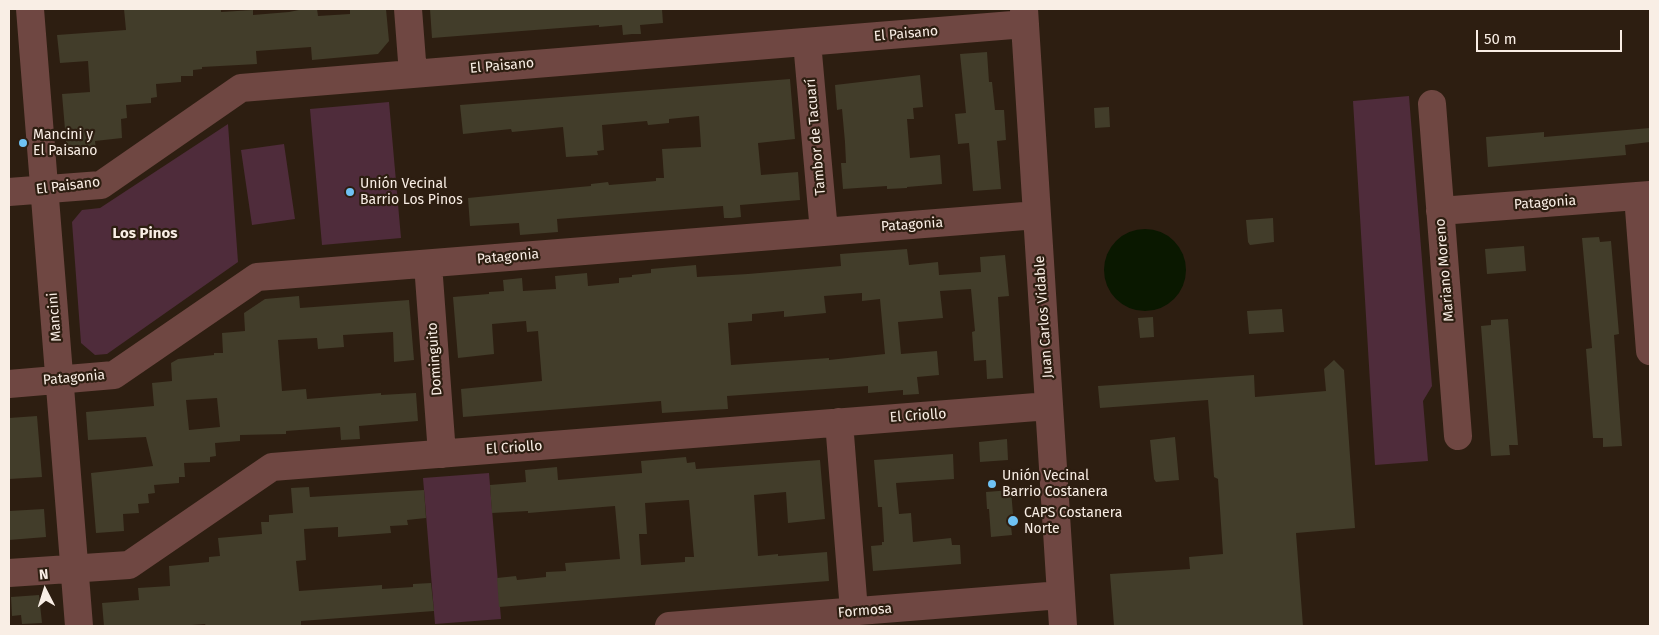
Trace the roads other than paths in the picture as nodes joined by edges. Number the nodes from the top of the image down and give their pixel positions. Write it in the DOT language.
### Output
graph roads {
  1 [pos="30,9"];
  2 [pos="408,9"];
  3 [pos="1025,16"];
  4 [pos="807,42"];
  5 [pos="413,74"];
  6 [pos="1432,104"];
  7 [pos="44,189"];
  8 [pos="9,192"];
  9 [pos="1644,195"];
  10 [pos="1440,211"];
  11 [pos="1037,215"];
  12 [pos="824,232"];
  13 [pos="428,264"];
  14 [pos="1650,351"];
  15 [pos="60,380"];
  16 [pos="9,384"];
  17 [pos="1049,406"];
  18 [pos="839,422"];
  19 [pos="1458,436"];
  20 [pos="442,454"];
  21 [pos="74,569"];
  22 [pos="9,573"];
  23 [pos="1061,595"];
  24 [pos="854,612"];
  25 [pos="79,626"];
  26 [pos="669,626"];
  27 [pos="1063,626"];
  1 -- 7 [label="street, Mancini"];
  2 -- 5 [label="street"];
  3 -- 4 [label="street, El Paisano"];
  3 -- 11 [label="street, Juan Carlos Vidable"];
  4 -- 5 [label="street, El Paisano"];
  4 -- 12 [label="street, Tambor de Tacuarí"];
  5 -- 7 [label="street, El Paisano"];
  6 -- 10 [label="street, Mariano Moreno"];
  7 -- 8 [label="street, El Paisano"];
  7 -- 15 [label="street, Mancini"];
  9 -- 10 [label="street, Patagonia"];
  9 -- 14 [label="street"];
  10 -- 19 [label="street, Mariano Moreno"];
  11 -- 12 [label="street, Patagonia"];
  11 -- 17 [label="street, Juan Carlos Vidable"];
  12 -- 13 [label="street, Patagonia"];
  13 -- 15 [label="street, Patagonia"];
  13 -- 20 [label="street, Dominguito"];
  15 -- 16 [label="street, Patagonia"];
  15 -- 21 [label="street, Mancini"];
  17 -- 18 [label="street, El Criollo"];
  17 -- 23 [label="street, Juan Carlos Vidable"];
  18 -- 20 [label="street, El Criollo"];
  18 -- 24 [label="street"];
  20 -- 21 [label="street, El Criollo"];
  21 -- 22 [label="street, El Criollo"];
  21 -- 25 [label="street, Mancini"];
  23 -- 24 [label="street, Formosa"];
  23 -- 27 [label="street, Juan Carlos Vidable"];
  24 -- 26 [label="street, Formosa"];
}
